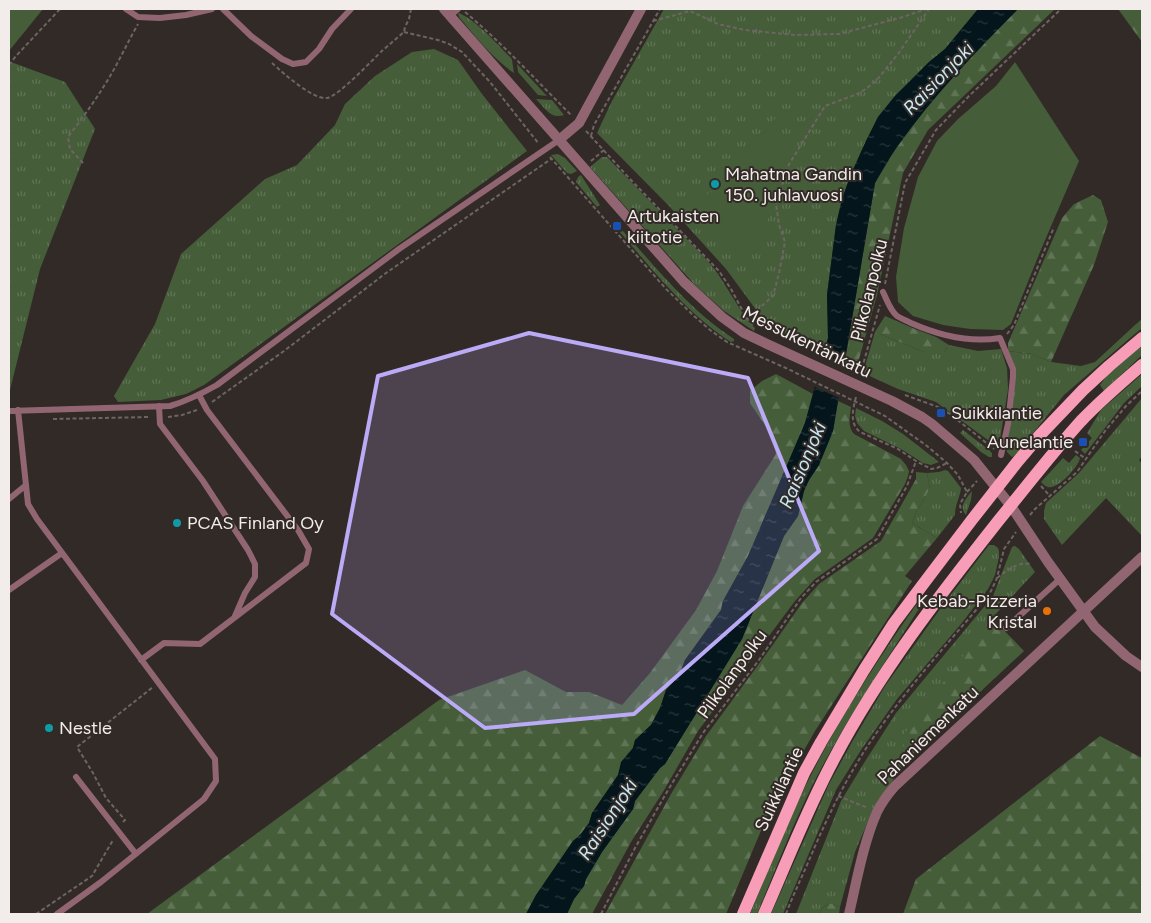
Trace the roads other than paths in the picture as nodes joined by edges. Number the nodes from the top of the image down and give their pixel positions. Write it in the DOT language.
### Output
graph roads {
  1 [pos="126,9"];
  2 [pos="212,9"];
  3 [pos="223,9"];
  4 [pos="351,9"];
  5 [pos="460,9"];
  6 [pos="641,9"];
  7 [pos="447,12"];
  8 [pos="559,140"];
  9 [pos="883,292"];
  10 [pos="1142,338"];
  11 [pos="1142,365"];
  12 [pos="199,395"];
  13 [pos="159,406"];
  14 [pos="18,410"];
  15 [pos="9,411"];
  16 [pos="1001,456"];
  17 [pos="26,485"];
  18 [pos="997,488"];
  19 [pos="9,499"];
  20 [pos="1011,506"];
  21 [pos="62,553"];
  22 [pos="1142,557"];
  23 [pos="1060,579"];
  24 [pos="9,590"];
  25 [pos="1083,611"];
  26 [pos="234,618"];
  27 [pos="1006,628"];
  28 [pos="141,660"];
  29 [pos="1142,667"];
  30 [pos="76,777"];
  31 [pos="136,854"];
  32 [pos="57,914"];
  33 [pos="743,914"];
  34 [pos="764,914"];
  35 [pos="849,914"];
  1 -- 2 [label="lane"];
  3 -- 4 [label="lane"];
  5 -- 7 [label="lane"];
  6 -- 8 [label="street"];
  7 -- 8 [label="street, Messukentänkatu"];
  8 -- 12 [label="lane"];
  8 -- 18 [label="street, Messukentänkatu"];
  9 -- 16 [label="lane"];
  10 -- 18 [label="main road, Suikkilantie"];
  11 -- 20 [label="main road, Suikkilantie"];
  12 -- 13 [label="lane"];
  12 -- 26 [label="lane"];
  13 -- 14 [label="lane"];
  13 -- 26 [label="lane"];
  14 -- 15 [label="lane"];
  14 -- 17 [label="lane"];
  17 -- 19 [label="lane"];
  17 -- 21 [label="lane"];
  18 -- 20 [label="street, Messukentänkatu"];
  18 -- 33 [label="main road, Suikkilantie"];
  20 -- 23 [label="street"];
  20 -- 34 [label="main road, Suikkilantie"];
  21 -- 24 [label="lane"];
  21 -- 28 [label="lane"];
  22 -- 25 [label="street, Pahaniemenkatu"];
  23 -- 25 [label="street"];
  23 -- 27 [label="lane"];
  25 -- 29 [label="street"];
  25 -- 35 [label="street, Pahaniemenkatu"];
  26 -- 28 [label="lane"];
  28 -- 31 [label="lane"];
  30 -- 31 [label="lane"];
  31 -- 32 [label="lane"];
}
